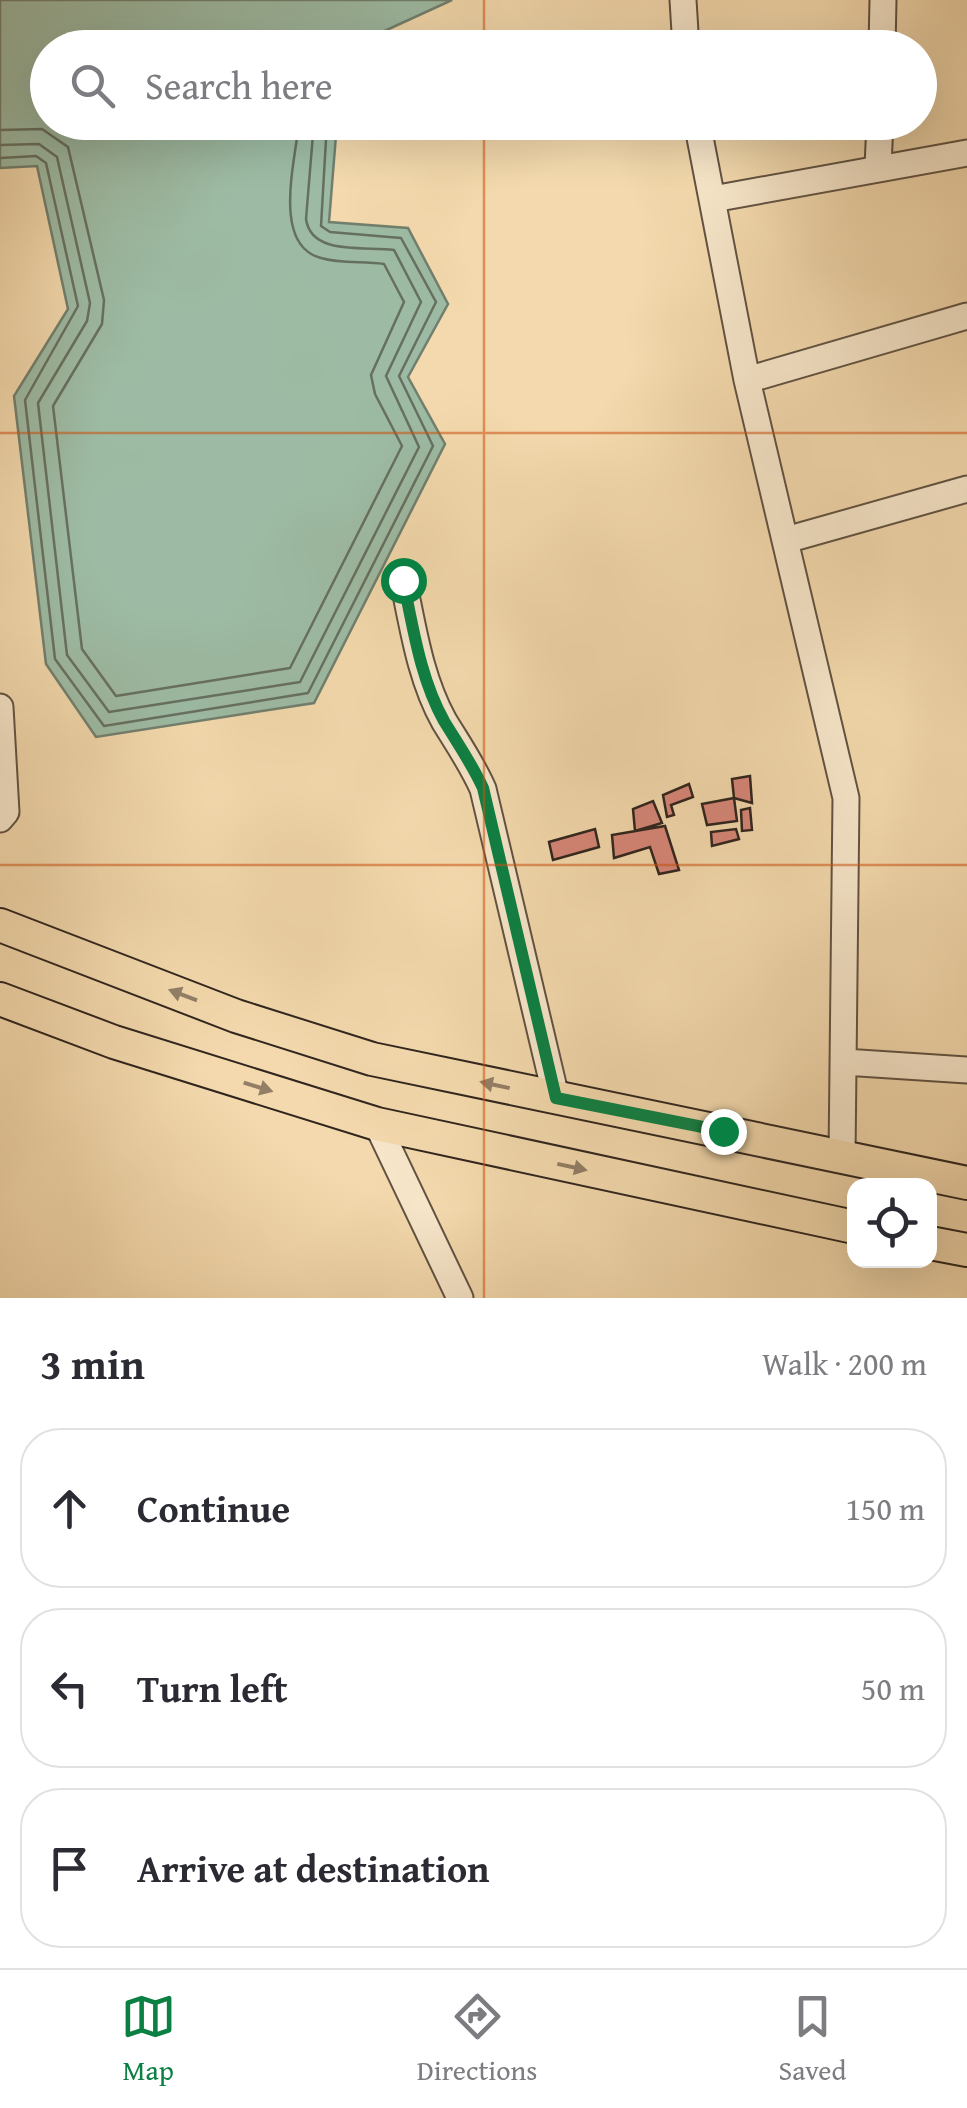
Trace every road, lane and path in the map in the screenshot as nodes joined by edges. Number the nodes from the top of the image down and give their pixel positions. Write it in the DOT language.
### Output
graph roads {
  1 [pos="683,0"];
  2 [pos="883,0"];
  3 [pos="685,30"];
  4 [pos="882,30"];
  5 [pos="702,140"];
  6 [pos="879,140"];
  7 [pos="967,153"];
  8 [pos="878,167"];
  9 [pos="713,199"];
  10 [pos="967,316"];
  11 [pos="747,380"];
  12 [pos="967,489"];
  13 [pos="786,540"];
  14 [pos="403,580"];
  15 [pos="0,708"];
  16 [pos="0,819"];
  17 [pos="0,925"];
  18 [pos="0,999"];
  19 [pos="844,1062"];
  20 [pos="967,1070"];
  21 [pos="556,1098"];
  22 [pos="377,1124"];
  23 [pos="842,1156"];
  24 [pos="967,1183"];
  25 [pos="847,1226"];
  26 [pos="937,1244"];
  27 [pos="967,1250"];
  28 [pos="460,1298"];
  1 -- 3 [label="street"];
  2 -- 4 [label="street"];
  5 -- 9 [label="street"];
  6 -- 8 [label="street"];
  7 -- 8 [label="street"];
  8 -- 9 [label="street"];
  9 -- 11 [label="street"];
  10 -- 11 [label="street"];
  11 -- 13 [label="street"];
  12 -- 13 [label="street"];
  13 -- 19 [label="street"];
  14 -- 21 [label="street"];
  15 -- 16 [label="street"];
  21 -- 17 [label="main road, one-way"];
  18 -- 22 [label="main road, one-way"];
  19 -- 20 [label="street"];
  19 -- 23 [label="street"];
  21 -- 23 [label="main road"];
  22 -- 25 [label="main road, one-way"];
  22 -- 28 [label="street"];
  23 -- 24 [label="main road"];
  26 -- 27 [label="main road"];
}
